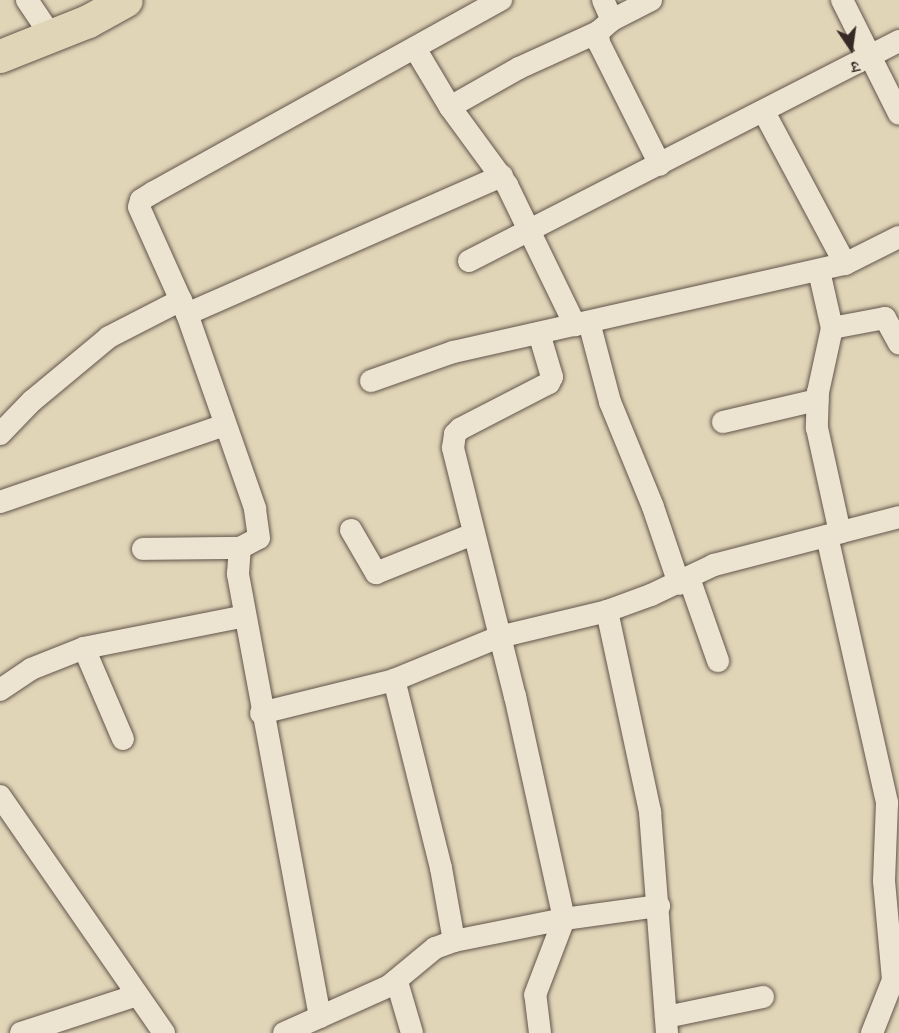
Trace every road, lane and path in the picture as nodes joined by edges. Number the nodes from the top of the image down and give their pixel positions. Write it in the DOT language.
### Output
graph roads {
  1 [pos="27,0"];
  2 [pos="501,0"];
  3 [pos="651,0"];
  4 [pos="842,0"];
  5 [pos="118,2"];
  6 [pos="605,17"];
  7 [pos="52,37"];
  8 [pos="899,41"];
  9 [pos="416,50"];
  10 [pos="0,56"];
  11 [pos="870,57"];
  12 [pos="450,107"];
  13 [pos="764,112"];
  14 [pos="899,114"];
  15 [pos="660,165"];
  16 [pos="502,176"];
  17 [pos="529,232"];
  18 [pos="899,237"];
  19 [pos="468,261"];
  20 [pos="845,264"];
  21 [pos="819,271"];
  22 [pos="184,307"];
  23 [pos="582,323"];
  24 [pos="832,328"];
  25 [pos="540,333"];
  26 [pos="899,343"];
  27 [pos="371,381"];
  28 [pos="818,400"];
  29 [pos="723,422"];
  30 [pos="225,425"];
  31 [pos="0,434"];
  32 [pos="0,502"];
  33 [pos="899,517"];
  34 [pos="351,530"];
  35 [pos="473,534"];
  36 [pos="834,535"];
  37 [pos="240,548"];
  38 [pos="143,549"];
  39 [pos="684,581"];
  40 [pos="607,611"];
  41 [pos="245,616"];
  42 [pos="499,637"];
  43 [pos="84,648"];
  44 [pos="718,662"];
  45 [pos="394,680"];
  46 [pos="0,690"];
  47 [pos="261,713"];
  48 [pos="123,739"];
  49 [pos="2,802"];
  50 [pos="659,906"];
  51 [pos="564,919"];
  52 [pos="454,941"];
  53 [pos="398,981"];
  54 [pos="137,995"];
  55 [pos="764,997"];
  56 [pos="320,1017"];
  57 [pos="667,1025"];
  58 [pos="21,1033"];
  59 [pos="164,1033"];
  60 [pos="284,1033"];
  61 [pos="412,1033"];
  62 [pos="540,1033"];
  63 [pos="872,1033"];
  1 -- 7 [label="street"];
  2 -- 9 [label="street"];
  3 -- 6 [label="street"];
  4 -- 11 [label="street"];
  5 -- 7 [label="highway"];
  6 -- 12 [label="street"];
  6 -- 15 [label="street"];
  7 -- 10 [label="highway"];
  8 -- 11 [label="street"];
  9 -- 12 [label="street"];
  9 -- 22 [label="street"];
  11 -- 13 [label="street"];
  11 -- 14 [label="street"];
  12 -- 16 [label="street"];
  13 -- 15 [label="street"];
  13 -- 20 [label="street"];
  15 -- 17 [label="street"];
  16 -- 17 [label="street"];
  16 -- 22 [label="street"];
  17 -- 19 [label="street"];
  17 -- 23 [label="street"];
  18 -- 20 [label="street"];
  20 -- 21 [label="street"];
  21 -- 23 [label="street"];
  21 -- 24 [label="street"];
  22 -- 30 [label="street"];
  22 -- 31 [label="street"];
  23 -- 25 [label="street"];
  23 -- 39 [label="street"];
  24 -- 26 [label="street"];
  24 -- 28 [label="street"];
  25 -- 27 [label="street"];
  25 -- 35 [label="street"];
  28 -- 29 [label="street"];
  28 -- 36 [label="street"];
  30 -- 32 [label="street"];
  30 -- 37 [label="street"];
  33 -- 36 [label="street"];
  34 -- 35 [label="street"];
  35 -- 42 [label="street"];
  36 -- 39 [label="street"];
  36 -- 63 [label="street"];
  37 -- 38 [label="street"];
  37 -- 41 [label="street"];
  39 -- 40 [label="street"];
  39 -- 44 [label="street"];
  40 -- 42 [label="street"];
  40 -- 50 [label="street"];
  41 -- 43 [label="street"];
  41 -- 47 [label="street"];
  42 -- 45 [label="street"];
  42 -- 51 [label="street"];
  43 -- 46 [label="street"];
  43 -- 48 [label="street"];
  45 -- 47 [label="street"];
  45 -- 52 [label="street"];
  47 -- 56 [label="street"];
  49 -- 54 [label="street"];
  50 -- 51 [label="street"];
  50 -- 57 [label="street"];
  51 -- 52 [label="street"];
  51 -- 62 [label="street"];
  52 -- 53 [label="street"];
  53 -- 56 [label="street"];
  53 -- 61 [label="street"];
  54 -- 58 [label="street"];
  54 -- 59 [label="street"];
  55 -- 57 [label="street"];
  56 -- 60 [label="street"];
}
